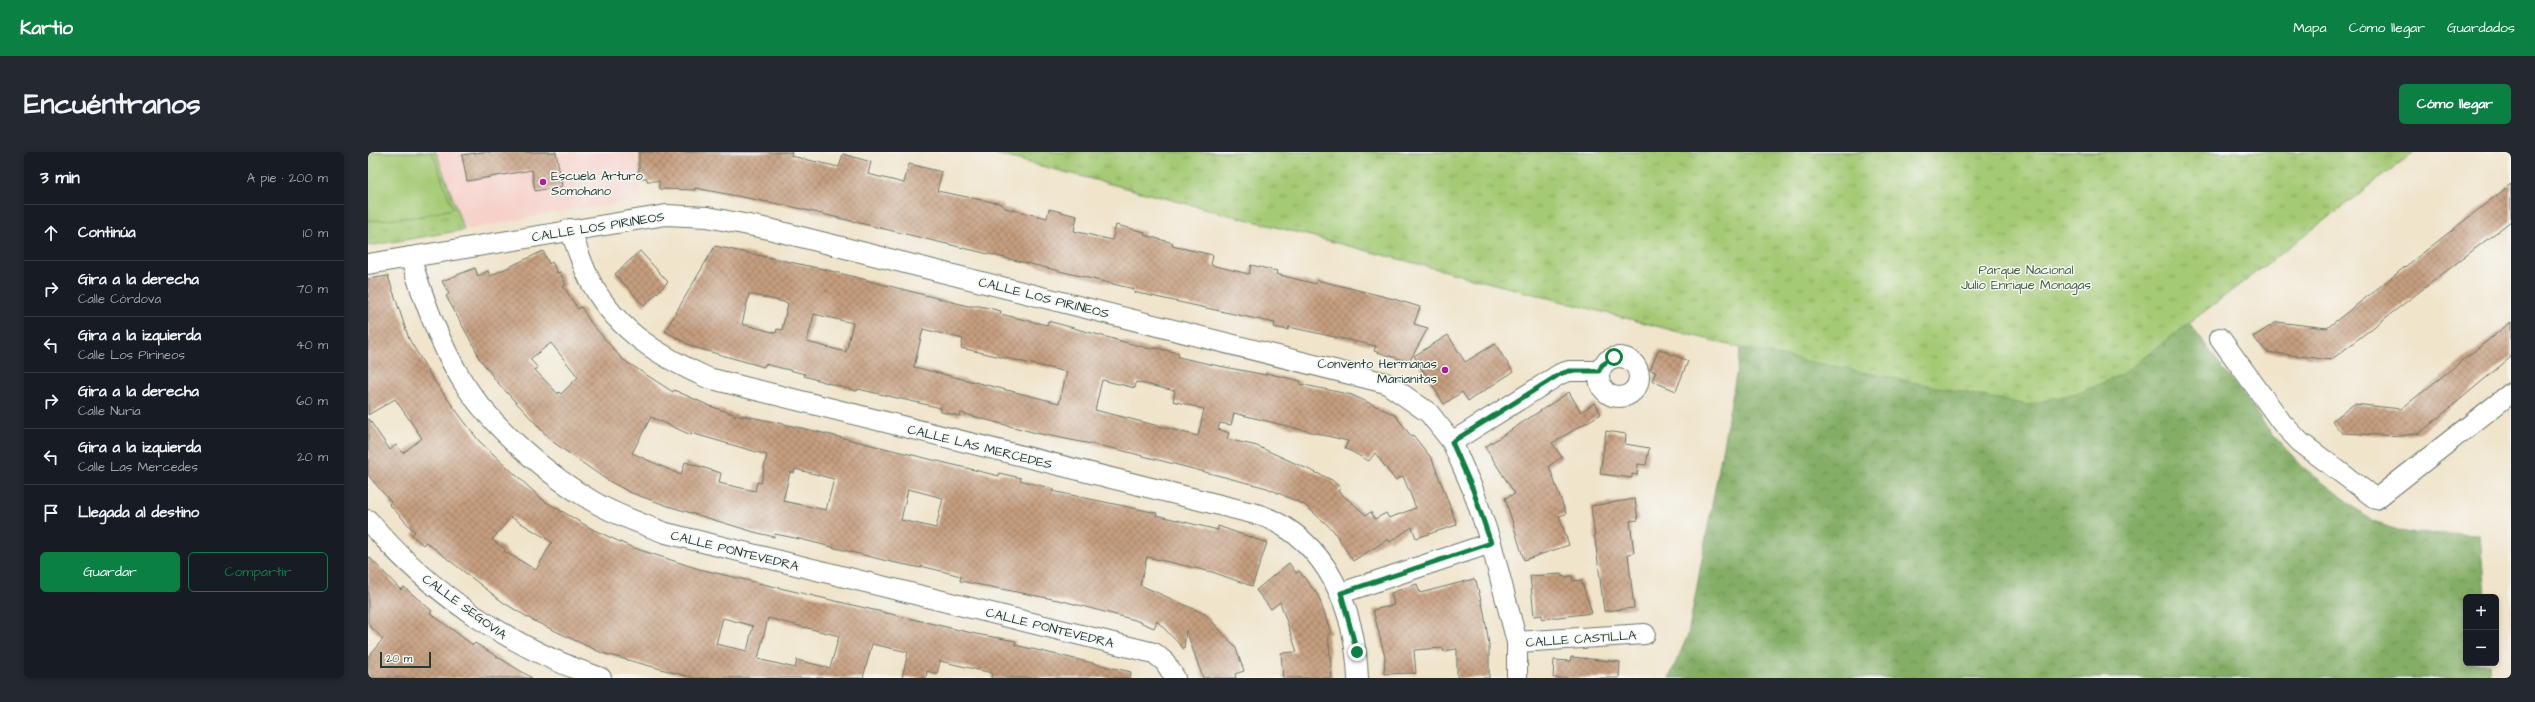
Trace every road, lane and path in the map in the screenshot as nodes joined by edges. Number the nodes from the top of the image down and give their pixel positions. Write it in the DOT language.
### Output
graph roads {
  1 [pos="570,229"];
  2 [pos="410,257"];
  3 [pos="368,264"];
  4 [pos="2220,338"];
  5 [pos="1599,371"];
  6 [pos="2511,393"];
  7 [pos="1452,442"];
  8 [pos="368,520"];
  9 [pos="1491,543"];
  10 [pos="1341,593"];
  11 [pos="1645,634"];
  12 [pos="1517,642"];
  13 [pos="601,678"];
  14 [pos="1175,678"];
  15 [pos="1358,678"];
  16 [pos="1517,678"];
  1 -- 2 [label="street, CALLE LOS PIRINEOS"];
  1 -- 7 [label="street, CALLE LOS PIRINEOS"];
  1 -- 10 [label="street, CALLE LAS MERCEDES"];
  2 -- 3 [label="street, CALLE LOS PIRINEOS"];
  2 -- 14 [label="street, CALLE PONTEVEDRA"];
  4 -- 6 [label="street"];
  5 -- 7 [label="street"];
  7 -- 9 [label="street, CALLE LOS PIRINEOS"];
  8 -- 13 [label="street, CALLE SEGOVIA"];
  9 -- 10 [label="street"];
  9 -- 12 [label="street, CALLE LOS PIRINEOS"];
  10 -- 15 [label="street, CALLE LAS MERCEDES"];
  11 -- 12 [label="street, CALLE CASTILLA"];
  12 -- 16 [label="street, CALLE LOS PIRINEOS"];
}
